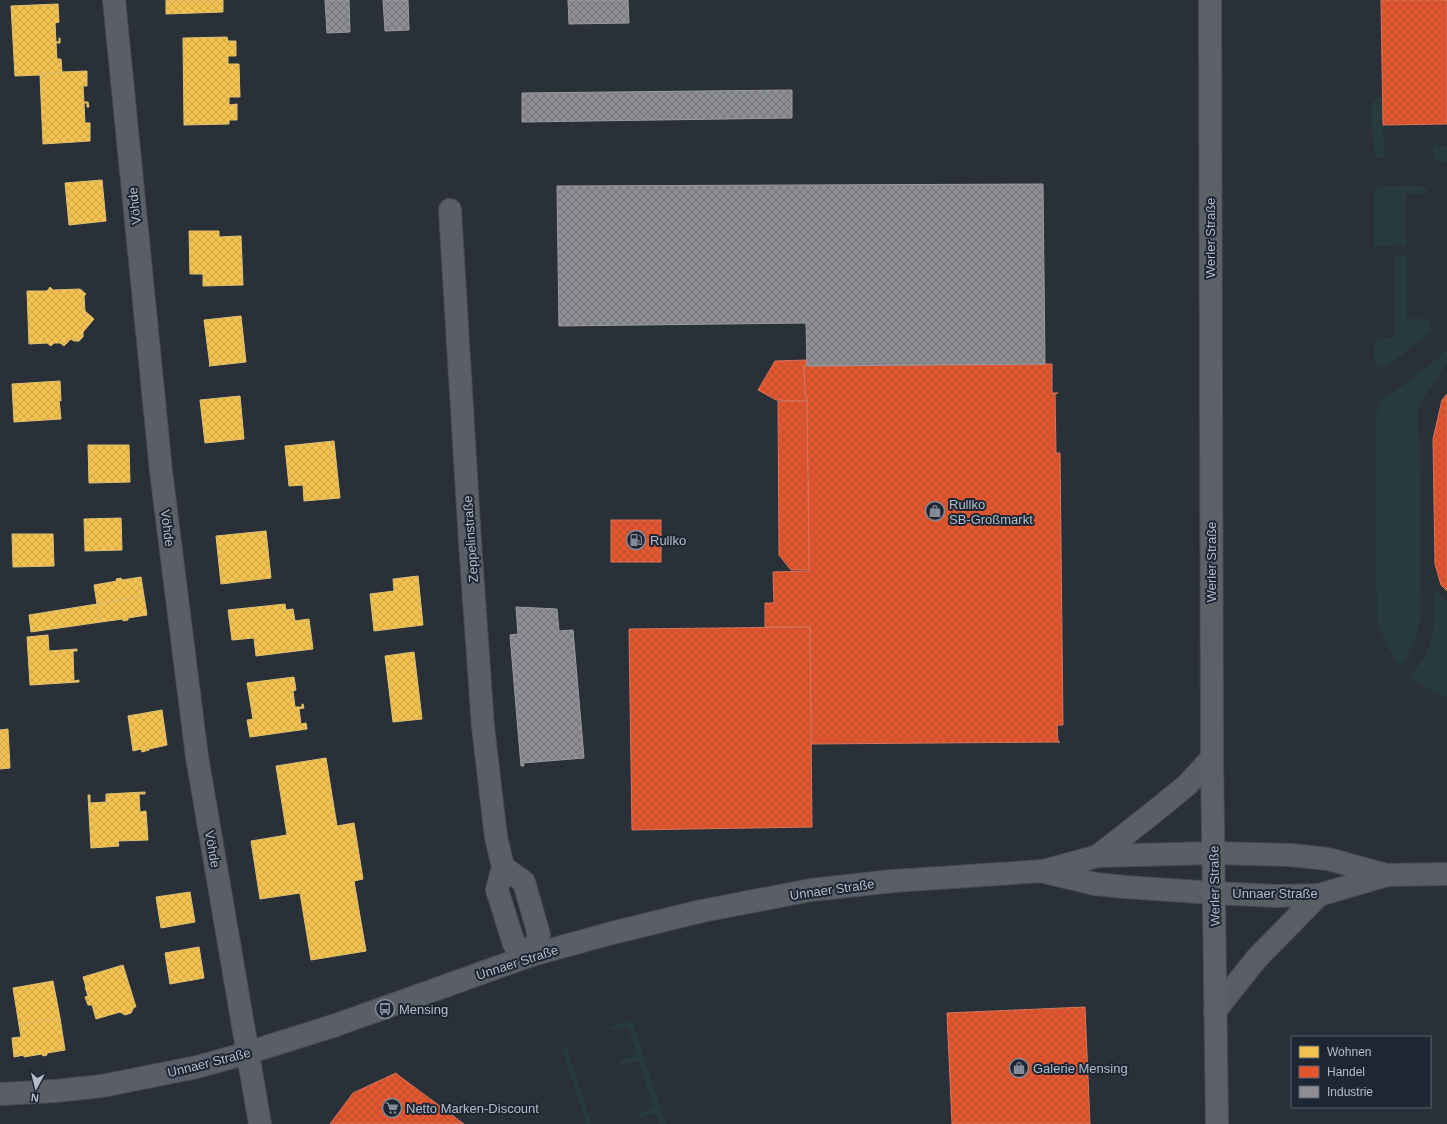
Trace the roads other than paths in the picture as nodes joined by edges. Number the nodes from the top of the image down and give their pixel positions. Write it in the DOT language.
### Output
graph roads {
  1 [pos="114,0"];
  2 [pos="1210,0"];
  3 [pos="450,210"];
  4 [pos="1212,758"];
  5 [pos="1214,853"];
  6 [pos="1098,856"];
  7 [pos="1043,871"];
  8 [pos="1447,874"];
  9 [pos="1387,875"];
  10 [pos="1214,893"];
  11 [pos="1319,895"];
  12 [pos="532,956"];
  13 [pos="1215,1011"];
  14 [pos="247,1053"];
  15 [pos="0,1094"];
  16 [pos="260,1124"];
  17 [pos="1216,1124"];
  1 -- 14 [label="street, Vöhde"];
  2 -- 4 [label="main road, Werler Straße"];
  3 -- 12 [label="street, Zeppelinstraße"];
  4 -- 5 [label="main road, Werler Straße"];
  4 -- 6 [label="street, Unnaer Straße"];
  5 -- 6 [label="street, Unnaer Straße"];
  5 -- 9 [label="main road, Unnaer Straße"];
  5 -- 10 [label="main road, Werler Straße"];
  6 -- 7 [label="street, Unnaer Straße"];
  7 -- 10 [label="street, Unnaer Straße"];
  7 -- 12 [label="street, Unnaer Straße"];
  8 -- 9 [label="main road, Unnaer Straße"];
  9 -- 11 [label="main road, Unnaer Straße"];
  10 -- 11 [label="main road, Unnaer Straße"];
  10 -- 13 [label="main road, Werler Straße"];
  11 -- 13 [label="main road"];
  12 -- 14 [label="street, Unnaer Straße"];
  13 -- 17 [label="main road, Werler Straße"];
  14 -- 15 [label="street, Unnaer Straße"];
  14 -- 16 [label="street, Vöhde"];
}
